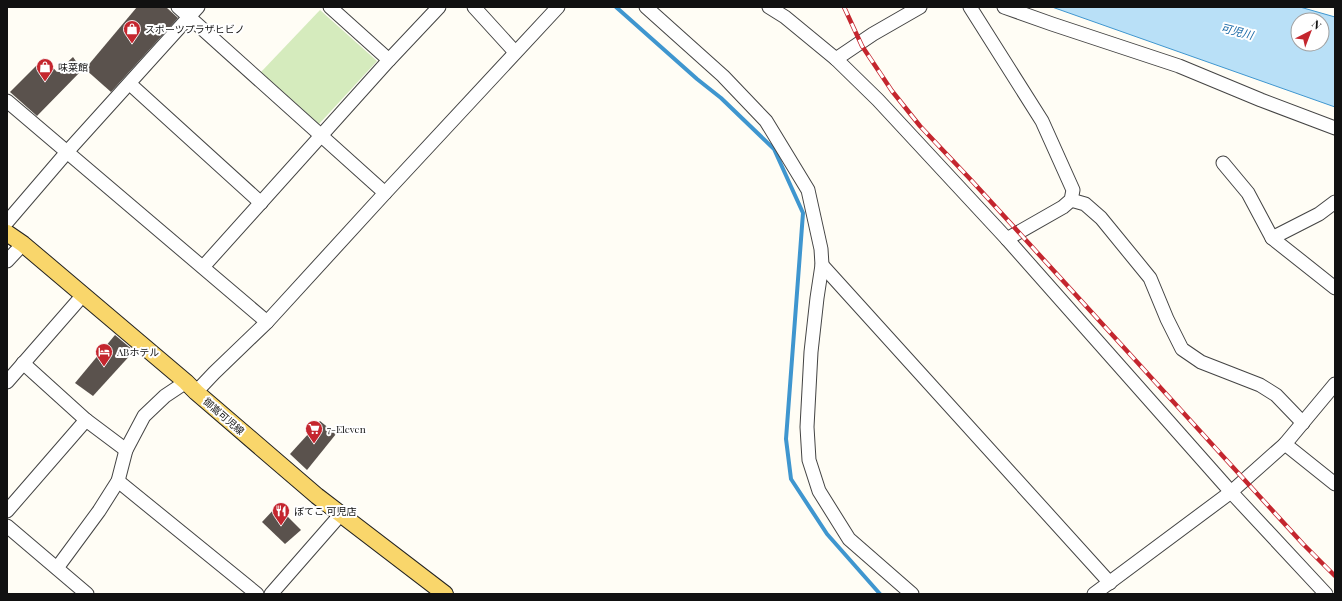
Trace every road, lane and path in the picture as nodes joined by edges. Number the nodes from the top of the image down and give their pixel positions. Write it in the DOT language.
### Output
graph roads {
  1 [pos="178,7"];
  2 [pos="330,7"];
  3 [pos="439,7"];
  4 [pos="474,7"];
  5 [pos="558,7"];
  6 [pos="646,7"];
  7 [pos="768,7"];
  8 [pos="920,7"];
  9 [pos="970,7"];
  10 [pos="1004,7"];
  11 [pos="194,12"];
  12 [pos="515,52"];
  13 [pos="836,59"];
  14 [pos="389,60"];
  15 [pos="130,84"];
  16 [pos="7,101"];
  17 [pos="1335,128"];
  18 [pos="322,135"];
  19 [pos="67,152"];
  20 [pos="1223,163"];
  21 [pos="385,193"];
  22 [pos="1071,200"];
  23 [pos="261,202"];
  24 [pos="1335,202"];
  25 [pos="7,222"];
  26 [pos="7,233"];
  27 [pos="1272,238"];
  28 [pos="1007,240"];
  29 [pos="23,244"];
  30 [pos="7,261"];
  31 [pos="822,266"];
  32 [pos="204,267"];
  33 [pos="1335,288"];
  34 [pos="83,295"];
  35 [pos="267,322"];
  36 [pos="23,363"];
  37 [pos="7,382"];
  38 [pos="1335,384"];
  39 [pos="191,387"];
  40 [pos="86,420"];
  41 [pos="1303,423"];
  42 [pos="1285,444"];
  43 [pos="126,450"];
  44 [pos="118,481"];
  45 [pos="1335,484"];
  46 [pos="1230,492"];
  47 [pos="7,511"];
  48 [pos="341,514"];
  49 [pos="7,526"];
  50 [pos="57,568"];
  51 [pos="1110,583"];
  52 [pos="87,594"];
  53 [pos="257,594"];
  54 [pos="271,594"];
  55 [pos="445,594"];
  56 [pos="912,594"];
  57 [pos="1094,594"];
  58 [pos="1326,594"];
  1 -- 11 [label="street"];
  2 -- 14 [label="street"];
  3 -- 14 [label="street"];
  4 -- 12 [label="street"];
  5 -- 12 [label="street"];
  6 -- 31 [label="street"];
  7 -- 13 [label="street"];
  8 -- 13 [label="street"];
  9 -- 22 [label="street"];
  10 -- 17 [label="street"];
  11 -- 15 [label="street"];
  11 -- 18 [label="street"];
  12 -- 21 [label="street"];
  13 -- 28 [label="street"];
  14 -- 18 [label="street"];
  15 -- 19 [label="street"];
  15 -- 23 [label="street"];
  16 -- 19 [label="street"];
  18 -- 21 [label="street"];
  18 -- 23 [label="street"];
  19 -- 25 [label="street"];
  19 -- 32 [label="street"];
  20 -- 27 [label="street"];
  21 -- 35 [label="street"];
  22 -- 28 [label="street"];
  22 -- 41 [label="street"];
  23 -- 32 [label="street"];
  24 -- 27 [label="street"];
  26 -- 29 [label="main road, 御嵩可児線"];
  27 -- 33 [label="street"];
  28 -- 46 [label="street"];
  29 -- 30 [label="street"];
  29 -- 34 [label="main road, 御嵩可児線"];
  31 -- 51 [label="street"];
  31 -- 56 [label="street"];
  32 -- 35 [label="street"];
  34 -- 36 [label="street"];
  34 -- 39 [label="main road, 御嵩可児線"];
  35 -- 39 [label="street"];
  36 -- 37 [label="street"];
  36 -- 40 [label="street"];
  38 -- 41 [label="street"];
  39 -- 43 [label="street"];
  39 -- 48 [label="main road, 御嵩可児線"];
  40 -- 43 [label="street"];
  40 -- 47 [label="street"];
  41 -- 42 [label="street"];
  42 -- 45 [label="street"];
  42 -- 46 [label="street"];
  43 -- 44 [label="street"];
  44 -- 50 [label="street"];
  44 -- 53 [label="street"];
  46 -- 51 [label="street"];
  46 -- 58 [label="street"];
  48 -- 54 [label="street"];
  48 -- 55 [label="main road, 御嵩可児線"];
  49 -- 50 [label="street"];
  50 -- 52 [label="street"];
  51 -- 57 [label="street"];
}
